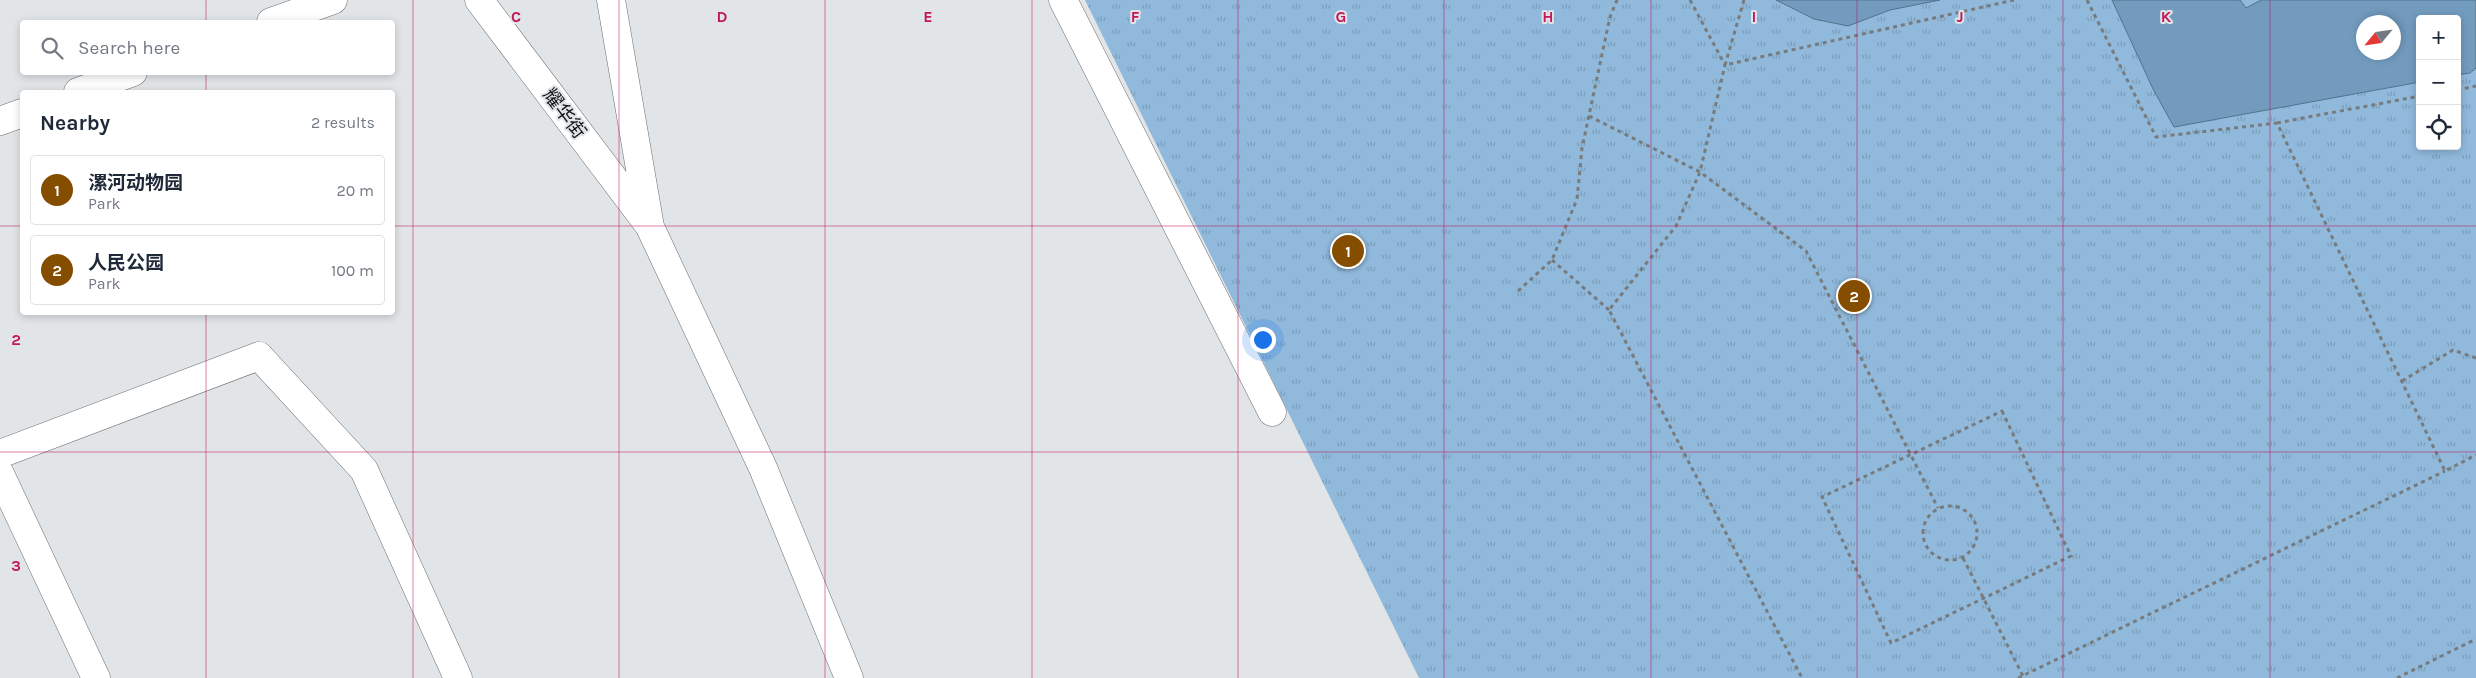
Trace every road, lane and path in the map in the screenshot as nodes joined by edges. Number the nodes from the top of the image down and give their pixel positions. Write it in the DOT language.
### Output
graph roads {
  1 [pos="334,0"];
  2 [pos="479,0"];
  3 [pos="611,0"];
  4 [pos="1063,0"];
  5 [pos="1618,0"];
  6 [pos="1690,0"];
  7 [pos="1744,0"];
  8 [pos="2014,0"];
  9 [pos="2087,0"];
  10 [pos="277,20"];
  11 [pos="1725,65"];
  12 [pos="125,75"];
  13 [pos="2476,86"];
  14 [pos="2461,89"];
  15 [pos="84,90"];
  16 [pos="2416,97"];
  17 [pos="20,113"];
  18 [pos="1589,116"];
  19 [pos="0,121"];
  20 [pos="2277,123"];
  21 [pos="1700,172"];
  22 [pos="650,227"];
  23 [pos="1552,260"];
  24 [pos="1518,291"];
  25 [pos="1609,310"];
  26 [pos="2476,358"];
  27 [pos="2402,381"];
  28 [pos="1272,412"];
  29 [pos="0,454"];
  30 [pos="1910,454"];
  31 [pos="2476,455"];
  32 [pos="2445,470"];
  33 [pos="0,474"];
  34 [pos="1938,508"];
  35 [pos="1963,558"];
  36 [pos="1983,599"];
  37 [pos="2476,639"];
  38 [pos="2023,676"];
  39 [pos="96,678"];
  40 [pos="458,678"];
  41 [pos="849,678"];
  42 [pos="1802,678"];
  43 [pos="2018,678"];
  44 [pos="2397,678"];
  1 -- 10 [label="street"];
  2 -- 22 [label="street, 耀华街"];
  3 -- 22 [label="street"];
  4 -- 28 [label="street"];
  5 -- 18 [label="path"];
  6 -- 11 [label="path"];
  7 -- 11 [label="path"];
  8 -- 11 [label="path"];
  9 -- 20 [label="path"];
  11 -- 21 [label="path"];
  12 -- 15 [label="street"];
  13 -- 14 [label="path"];
  16 -- 20 [label="path"];
  17 -- 19 [label="street"];
  18 -- 21 [label="path"];
  18 -- 23 [label="path"];
  20 -- 27 [label="path"];
  21 -- 25 [label="path"];
  21 -- 30 [label="path"];
  22 -- 41 [label="street"];
  23 -- 24 [label="path"];
  23 -- 25 [label="path"];
  25 -- 42 [label="path"];
  26 -- 27 [label="path"];
  27 -- 32 [label="path"];
  29 -- 40 [label="street"];
  30 -- 34 [label="path"];
  30 -- 36 [label="path"];
  30 -- 36 [label="path"];
  31 -- 32 [label="path"];
  32 -- 38 [label="path"];
  33 -- 39 [label="street"];
  34 -- 35 [label="path"];
  34 -- 35 [label="path"];
  35 -- 36 [label="path"];
  36 -- 38 [label="path"];
  37 -- 44 [label="path"];
  38 -- 43 [label="path"];
}
